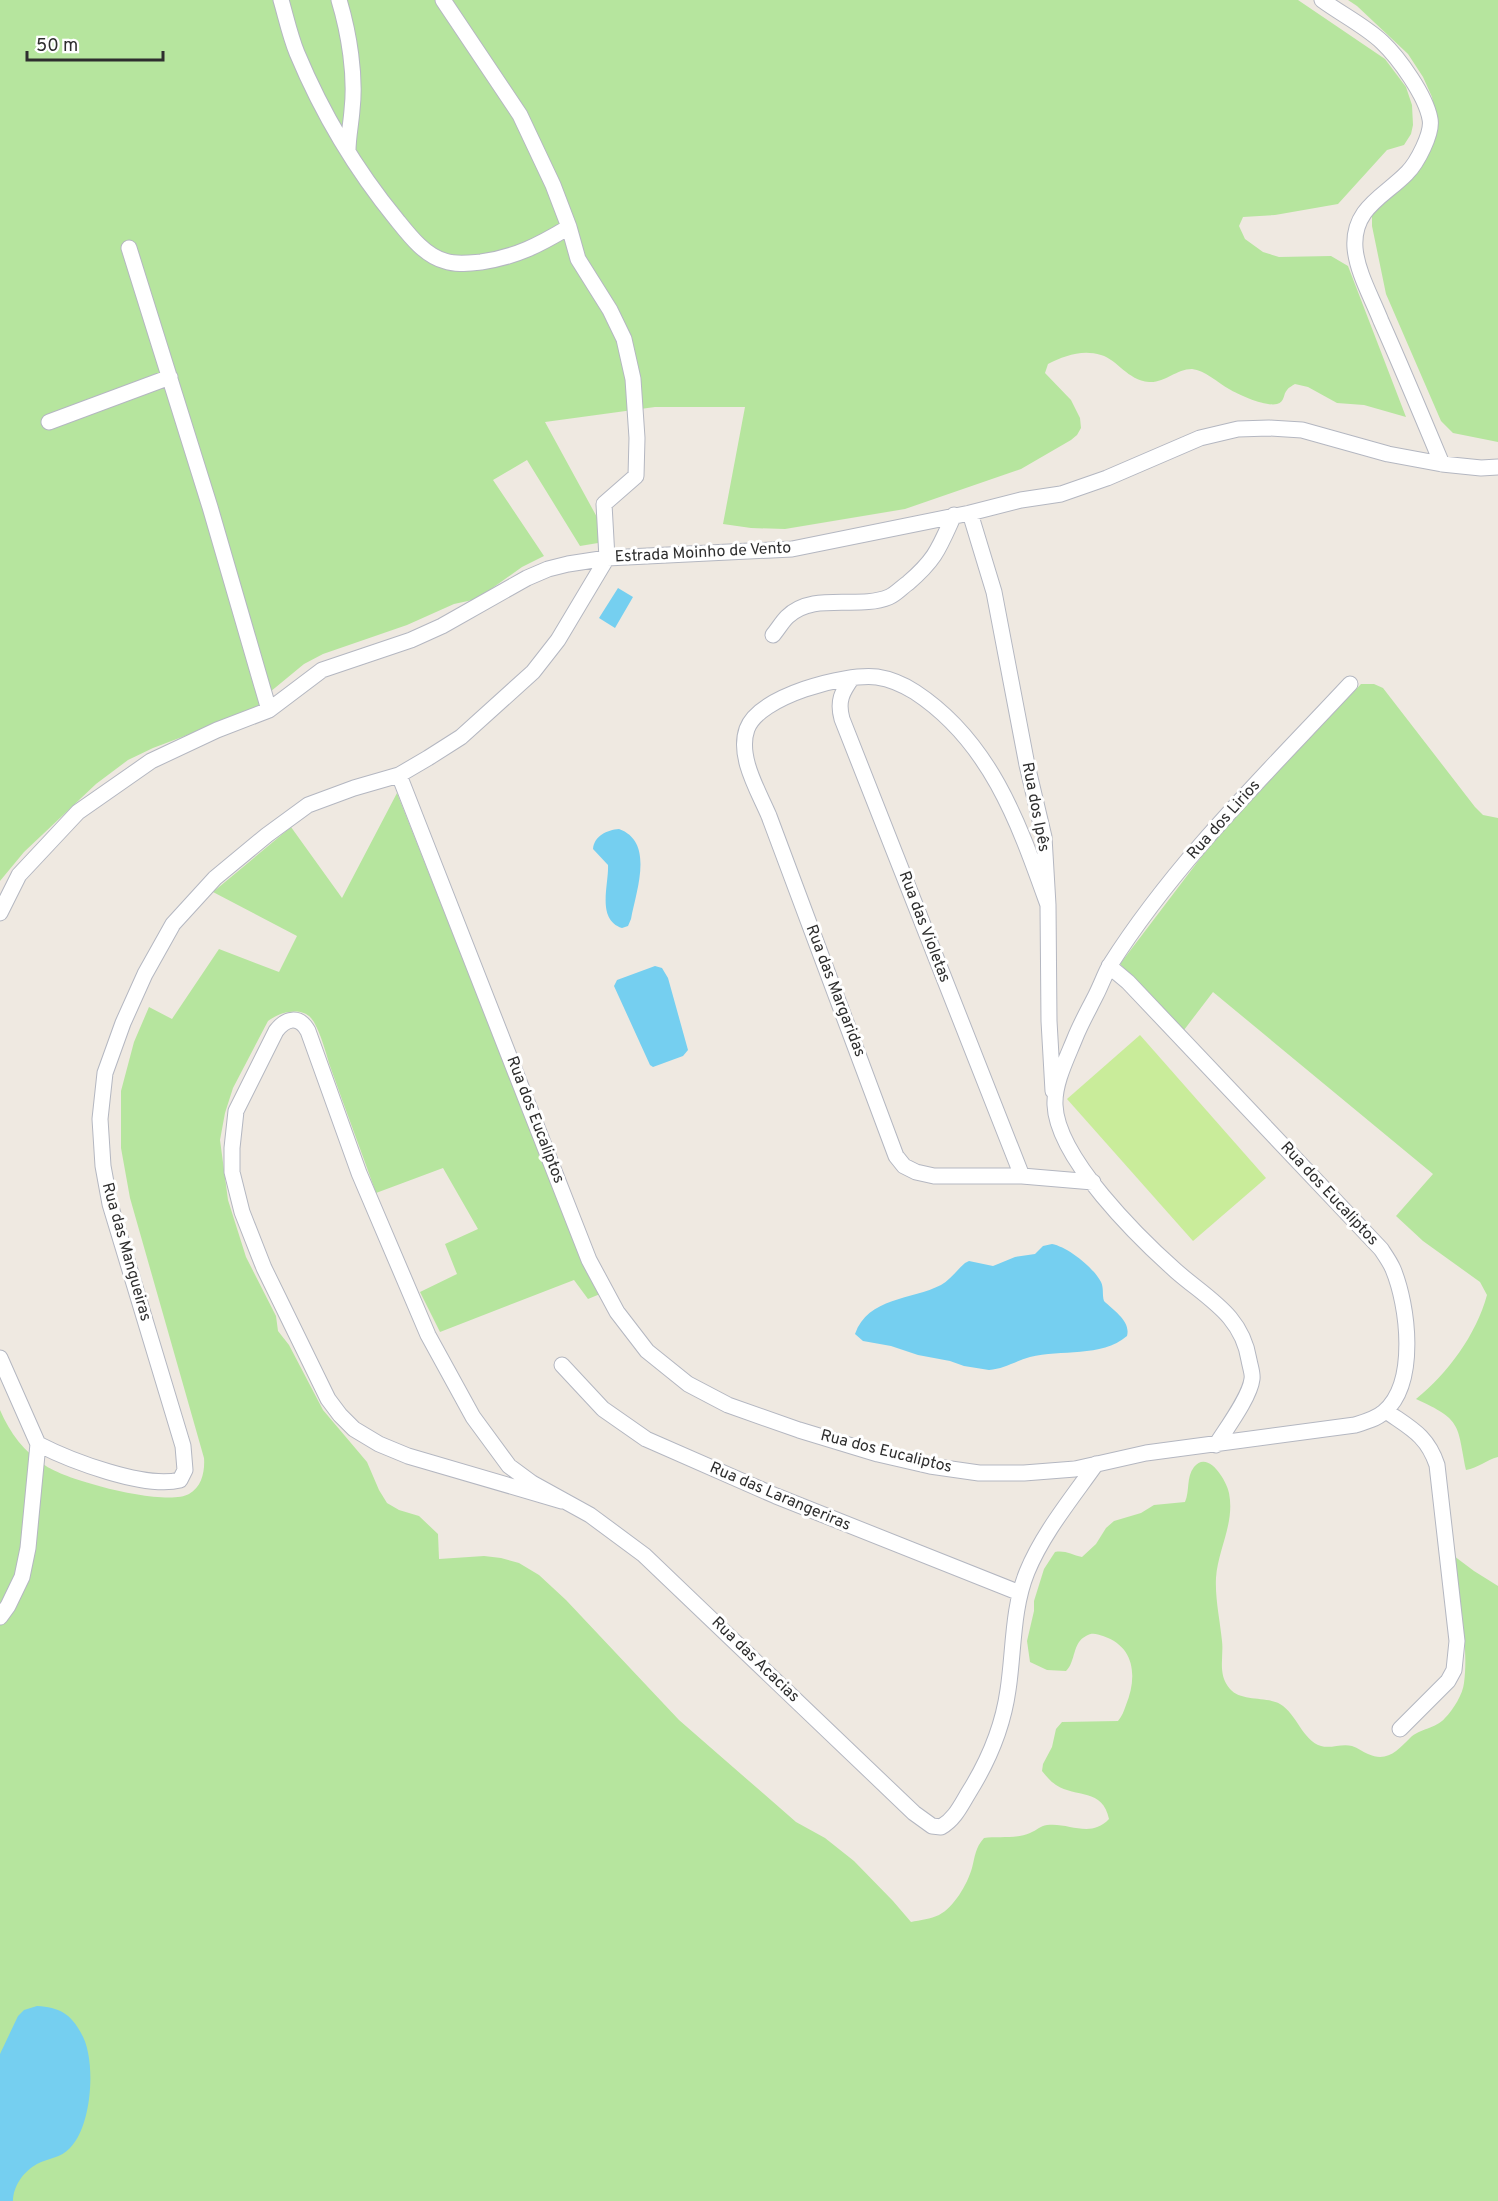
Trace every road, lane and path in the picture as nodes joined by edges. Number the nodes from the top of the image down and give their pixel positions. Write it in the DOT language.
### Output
graph roads {
  1 [pos="281,0"];
  2 [pos="339,0"];
  3 [pos="444,0"];
  4 [pos="1322,0"];
  5 [pos="348,153"];
  6 [pos="569,228"];
  7 [pos="129,248"];
  8 [pos="170,378"];
  9 [pos="49,422"];
  10 [pos="1442,464"];
  11 [pos="1498,467"];
  12 [pos="970,513"];
  13 [pos="954,515"];
  14 [pos="606,558"];
  15 [pos="773,635"];
  16 [pos="852,678"];
  17 [pos="1350,684"];
  18 [pos="269,710"];
  19 [pos="399,775"];
  20 [pos="1048,905"];
  21 [pos="0,913"];
  22 [pos="1109,966"];
  23 [pos="1055,1106"];
  24 [pos="1022,1176"];
  25 [pos="1093,1182"];
  26 [pos="0,1358"];
  27 [pos="562,1365"];
  28 [pos="1386,1411"];
  29 [pos="38,1444"];
  30 [pos="1216,1445"];
  31 [pos="1096,1464"];
  32 [pos="562,1501"];
  33 [pos="1020,1593"];
  34 [pos="0,1617"];
  35 [pos="1400,1729"];
  1 -- 5 [label="street"];
  2 -- 5 [label="street"];
  3 -- 6 [label="street"];
  4 -- 10 [label="street"];
  5 -- 6 [label="street"];
  6 -- 14 [label="street"];
  7 -- 8 [label="street"];
  8 -- 9 [label="street"];
  8 -- 18 [label="street"];
  10 -- 11 [label="street, Estrada Moinho de Vento"];
  10 -- 12 [label="street, Estrada Moinho de Vento"];
  12 -- 13 [label="street, Estrada Moinho de Vento"];
  12 -- 20 [label="street, Rua dos Ipês"];
  13 -- 14 [label="street, Estrada Moinho de Vento"];
  13 -- 15 [label="street"];
  14 -- 18 [label="street, Estrada Moinho de Vento"];
  14 -- 19 [label="street, Rua das Mangueiras"];
  16 -- 20 [label="street, Rua das Margaridas"];
  16 -- 24 [label="street, Rua das Violetas"];
  16 -- 24 [label="street, Rua das Margaridas"];
  17 -- 22 [label="street, Rua dos Lirios"];
  18 -- 21 [label="street, Estrada Moinho de Vento"];
  19 -- 29 [label="street, Rua das Mangueiras"];
  19 -- 31 [label="street, Rua dos Eucaliptos"];
  20 -- 23 [label="street, Rua dos Ipês"];
  22 -- 23 [label="street, Rua dos Lirios"];
  22 -- 28 [label="street, Rua dos Eucaliptos"];
  23 -- 25 [label="street, Rua dos Ipês"];
  24 -- 25 [label="street, Rua das Margaridas"];
  25 -- 30 [label="street, Rua dos Ipês"];
  26 -- 29 [label="street"];
  27 -- 33 [label="street, Rua das Larangeriras"];
  28 -- 30 [label="street, Rua dos Eucaliptos"];
  28 -- 35 [label="street"];
  29 -- 34 [label="street"];
  30 -- 31 [label="street, Rua dos Eucaliptos"];
  31 -- 33 [label="street"];
  32 -- 32 [label="street"];
  32 -- 33 [label="street, Rua das Acacias"];
}
